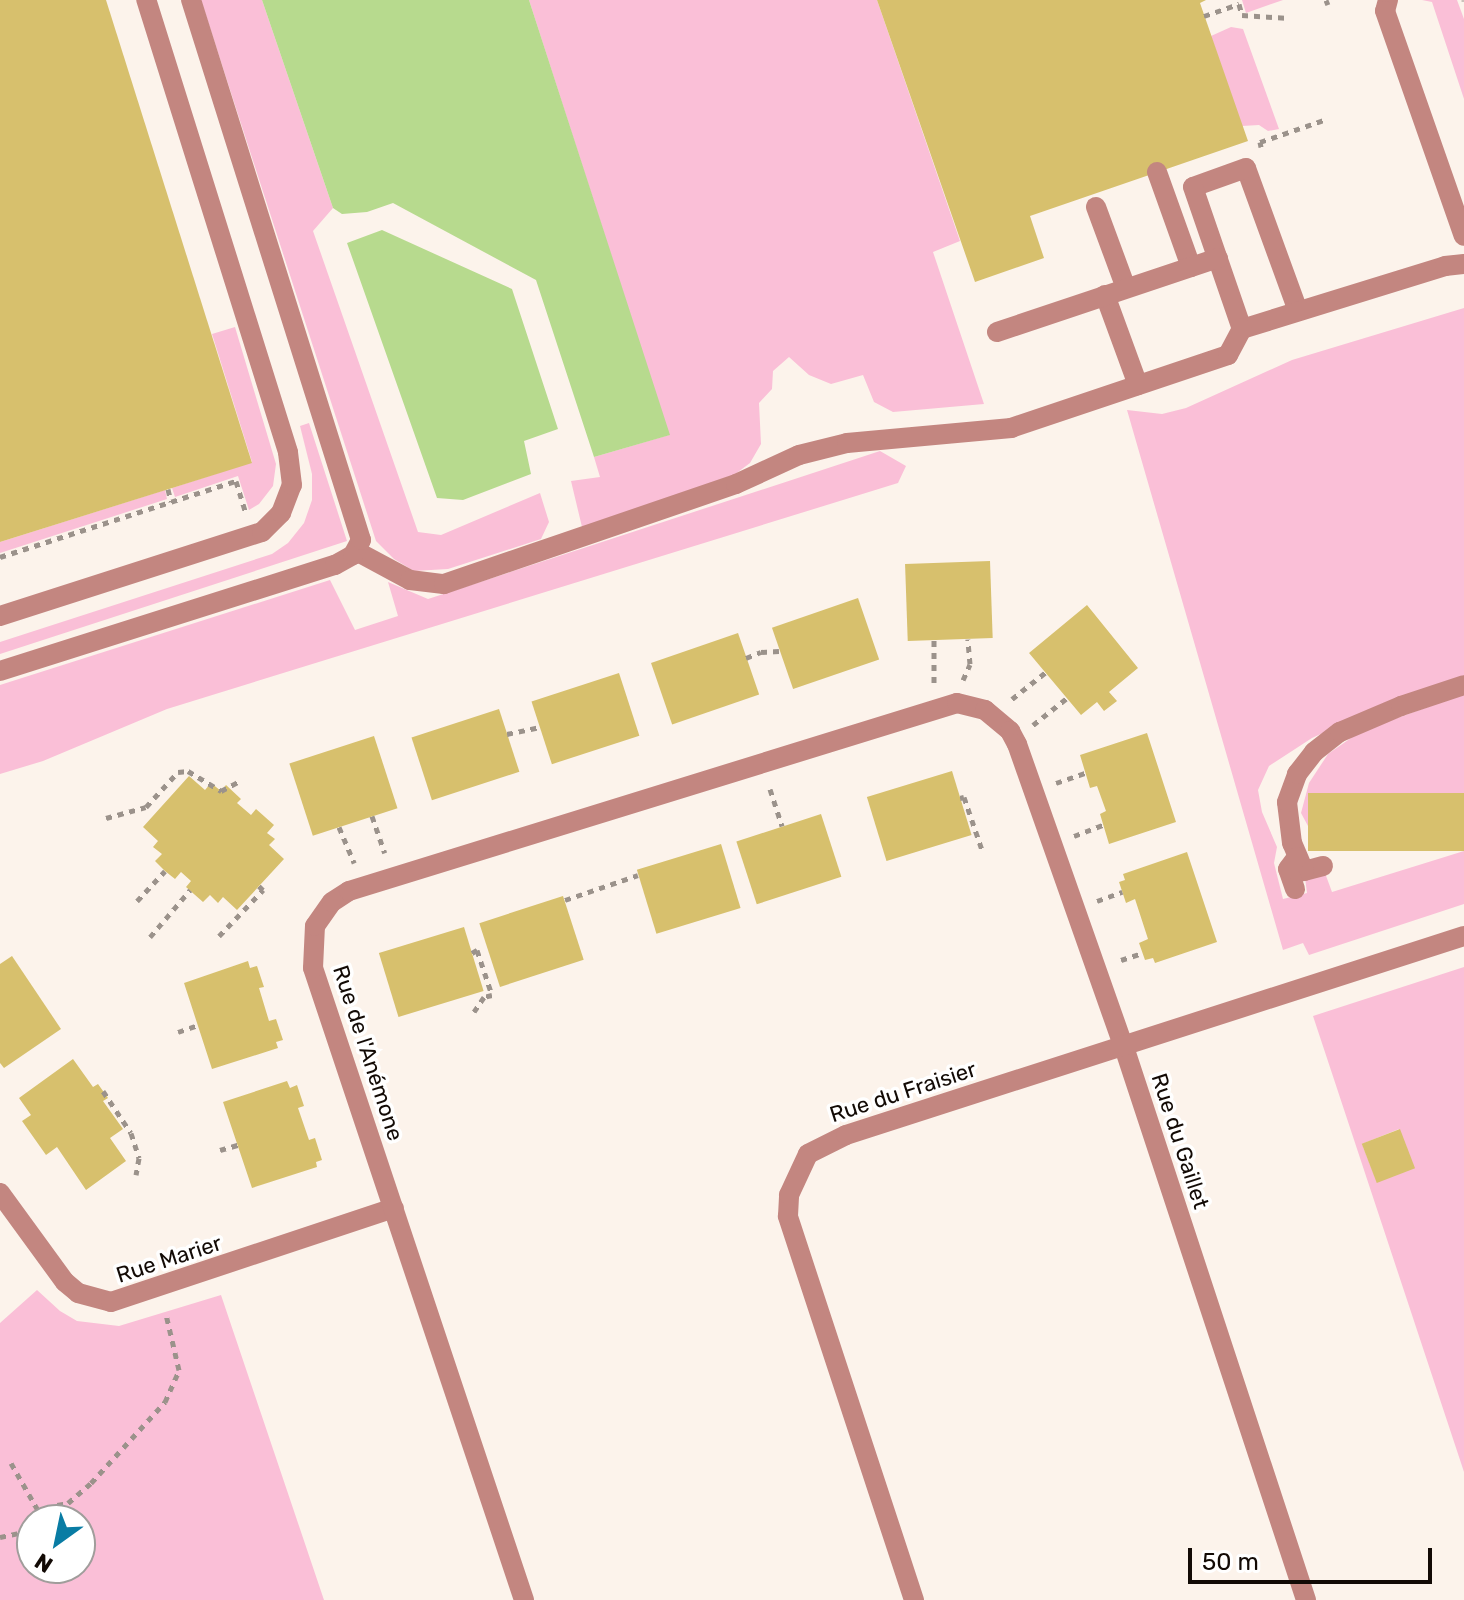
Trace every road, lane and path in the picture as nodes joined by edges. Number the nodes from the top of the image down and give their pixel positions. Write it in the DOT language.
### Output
graph roads {
  1 [pos="146,0"];
  2 [pos="191,0"];
  3 [pos="1388,0"];
  4 [pos="1204,16"];
  5 [pos="1289,18"];
  6 [pos="1324,120"];
  7 [pos="1260,142"];
  8 [pos="1157,172"];
  9 [pos="1096,207"];
  10 [pos="1464,236"];
  11 [pos="1218,258"];
  12 [pos="1464,264"];
  13 [pos="1191,267"];
  14 [pos="1126,288"];
  15 [pos="1105,295"];
  16 [pos="1298,311"];
  17 [pos="1242,329"];
  18 [pos="997,332"];
  19 [pos="1138,385"];
  20 [pos="168,489"];
  21 [pos="171,502"];
  22 [pos="244,509"];
  23 [pos="356,551"];
  24 [pos="0,557"];
  25 [pos="0,616"];
  26 [pos="968,639"];
  27 [pos="934,640"];
  28 [pos="779,651"];
  29 [pos="746,658"];
  30 [pos="0,671"];
  31 [pos="1046,672"];
  32 [pos="1464,685"];
  33 [pos="1067,698"];
  34 [pos="943,705"];
  35 [pos="989,712"];
  36 [pos="540,727"];
  37 [pos="507,734"];
  38 [pos="1014,739"];
  39 [pos="761,762"];
  40 [pos="240,781"];
  41 [pos="960,798"];
  42 [pos="372,816"];
  43 [pos="106,818"];
  44 [pos="782,826"];
  45 [pos="339,827"];
  46 [pos="982,850"];
  47 [pos="1297,857"];
  48 [pos="1323,866"];
  49 [pos="165,871"];
  50 [pos="638,875"];
  51 [pos="394,877"];
  52 [pos="259,886"];
  53 [pos="361,887"];
  54 [pos="1295,889"];
  55 [pos="190,890"];
  56 [pos="565,900"];
  57 [pos="137,901"];
  58 [pos="219,936"];
  59 [pos="1464,936"];
  60 [pos="150,937"];
  61 [pos="472,953"];
  62 [pos="474,1012"];
  63 [pos="198,1025"];
  64 [pos="178,1032"];
  65 [pos="1124,1047"];
  66 [pos="103,1091"];
  67 [pos="238,1145"];
  68 [pos="220,1150"];
  69 [pos="136,1175"];
  70 [pos="0,1193"];
  71 [pos="394,1208"];
  72 [pos="166,1314"];
  73 [pos="11,1463"];
  74 [pos="34,1504"];
  75 [pos="62,1504"];
  76 [pos="524,1600"];
  77 [pos="914,1600"];
  78 [pos="1306,1600"];
  1 -- 25 [label="street"];
  2 -- 23 [label="street"];
  3 -- 10 [label="street"];
  4 -- 5 [label="path"];
  6 -- 7 [label="path"];
  8 -- 13 [label="street"];
  9 -- 14 [label="street"];
  11 -- 13 [label="street"];
  11 -- 16 [label="street"];
  11 -- 17 [label="street"];
  12 -- 16 [label="street"];
  13 -- 14 [label="street"];
  14 -- 15 [label="street"];
  15 -- 18 [label="street"];
  15 -- 19 [label="street"];
  16 -- 17 [label="street"];
  17 -- 19 [label="street"];
  19 -- 23 [label="street"];
  20 -- 21 [label="path"];
  21 -- 22 [label="path"];
  21 -- 24 [label="path"];
  23 -- 30 [label="street"];
  26 -- 34 [label="path"];
  27 -- 34 [label="path"];
  28 -- 29 [label="path"];
  31 -- 35 [label="path"];
  32 -- 47 [label="street"];
  33 -- 38 [label="path"];
  34 -- 35 [label="street, Rue de l'Anémone"];
  34 -- 39 [label="street, Rue de l'Anémone"];
  35 -- 38 [label="street, Rue du Gaillet"];
  36 -- 37 [label="path"];
  38 -- 65 [label="street, Rue du Gaillet"];
  39 -- 44 [label="path"];
  39 -- 51 [label="street, Rue de l'Anémone"];
  40 -- 43 [label="path"];
  41 -- 46 [label="path"];
  42 -- 51 [label="path"];
  45 -- 53 [label="path"];
  47 -- 48 [label="street"];
  47 -- 54 [label="street"];
  49 -- 57 [label="path"];
  50 -- 56 [label="path"];
  51 -- 53 [label="street, Rue de l'Anémone"];
  52 -- 58 [label="path"];
  53 -- 71 [label="street, Rue de l'Anémone"];
  55 -- 60 [label="path"];
  59 -- 65 [label="street, Rue du Fraisier"];
  61 -- 62 [label="path"];
  63 -- 64 [label="path"];
  65 -- 77 [label="street, Rue du Fraisier"];
  65 -- 78 [label="street, Rue du Gaillet"];
  66 -- 69 [label="path"];
  67 -- 68 [label="path"];
  70 -- 71 [label="street, Rue Marier"];
  71 -- 76 [label="street, Rue de l'Anémone"];
  72 -- 75 [label="path"];
  73 -- 74 [label="path"];
}
